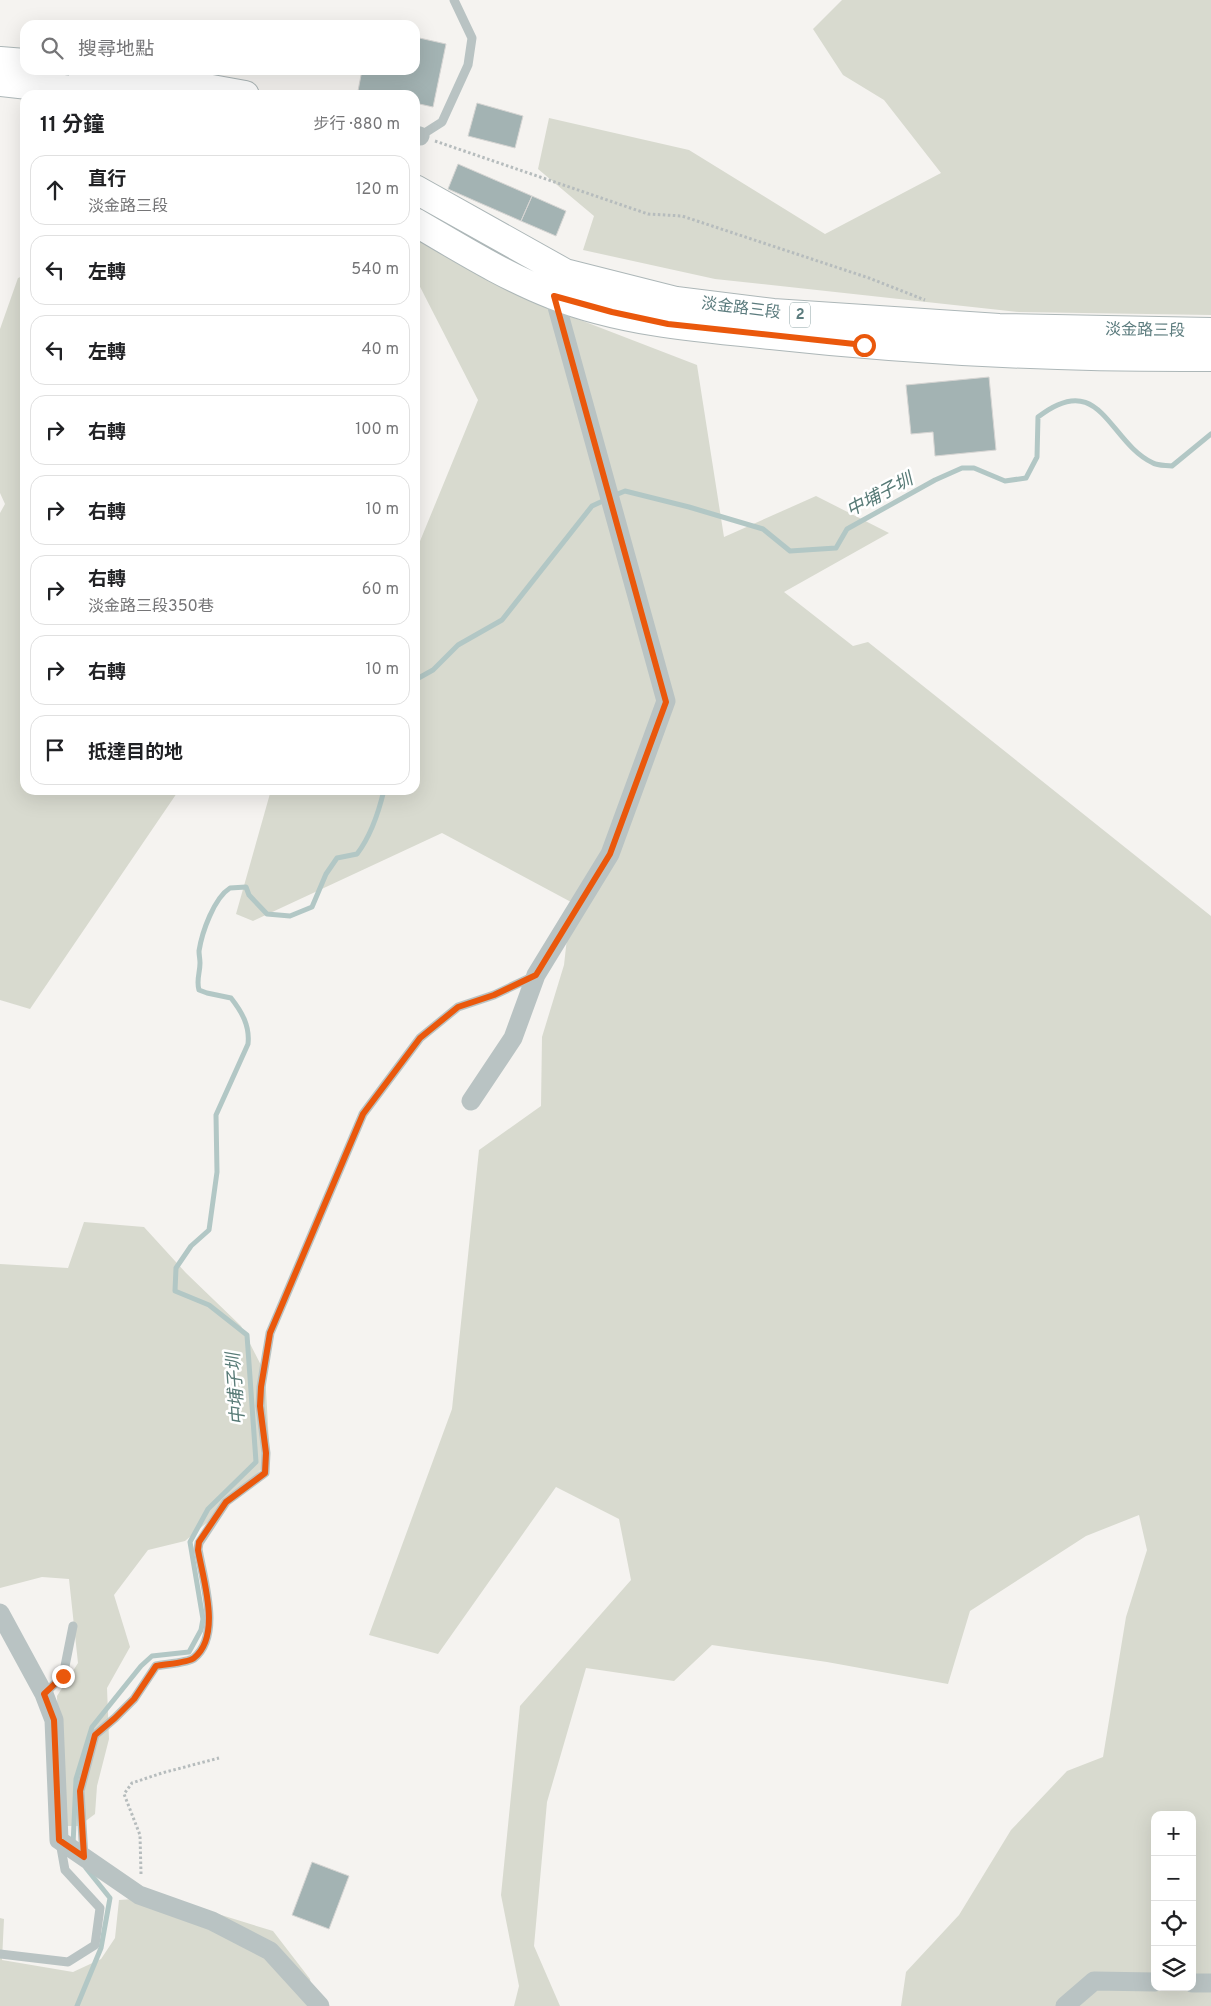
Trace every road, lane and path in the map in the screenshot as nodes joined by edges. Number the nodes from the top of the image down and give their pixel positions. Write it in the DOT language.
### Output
graph roads {
  1 [pos="454,0"];
  2 [pos="0,61"];
  3 [pos="20,63"];
  4 [pos="128,75"];
  5 [pos="0,82"];
  6 [pos="72,90"];
  7 [pos="219,90"];
  8 [pos="420,135"];
  9 [pos="420,137"];
  10 [pos="420,192"];
  11 [pos="420,225"];
  12 [pos="560,284"];
  13 [pos="934,303"];
  14 [pos="1211,332"];
  15 [pos="1211,357"];
  16 [pos="536,975"];
  17 [pos="471,1101"];
  18 [pos="0,1613"];
  19 [pos="73,1626"];
  20 [pos="44,1694"];
  21 [pos="219,1758"];
  22 [pos="59,1840"];
  23 [pos="84,1857"];
  24 [pos="126,1886"];
  25 [pos="0,1954"];
  26 [pos="1151,1982"];
  27 [pos="1196,1983"];
  28 [pos="1211,1984"];
  29 [pos="320,2006"];
  30 [pos="1065,2006"];
  1 -- 8 [label="lane"];
  2 -- 3 [label="main road"];
  4 -- 7 [label="main road"];
  5 -- 6 [label="main road"];
  9 -- 13 [label="path"];
  10 -- 12 [label="main road, 淡金路三段 / 2"];
  11 -- 12 [label="main road, 淡金路三段 / 2"];
  12 -- 14 [label="main road, 淡金路三段 / 2"];
  12 -- 15 [label="main road, 淡金路三段 / 2"];
  12 -- 16 [label="street"];
  16 -- 17 [label="street"];
  16 -- 23 [label="lane"];
  18 -- 20 [label="street"];
  19 -- 20 [label="lane"];
  20 -- 22 [label="street"];
  21 -- 24 [label="path"];
  22 -- 23 [label="street"];
  22 -- 25 [label="lane"];
  23 -- 24 [label="street"];
  24 -- 29 [label="street"];
  26 -- 30 [label="street"];
  27 -- 28 [label="street"];
}
